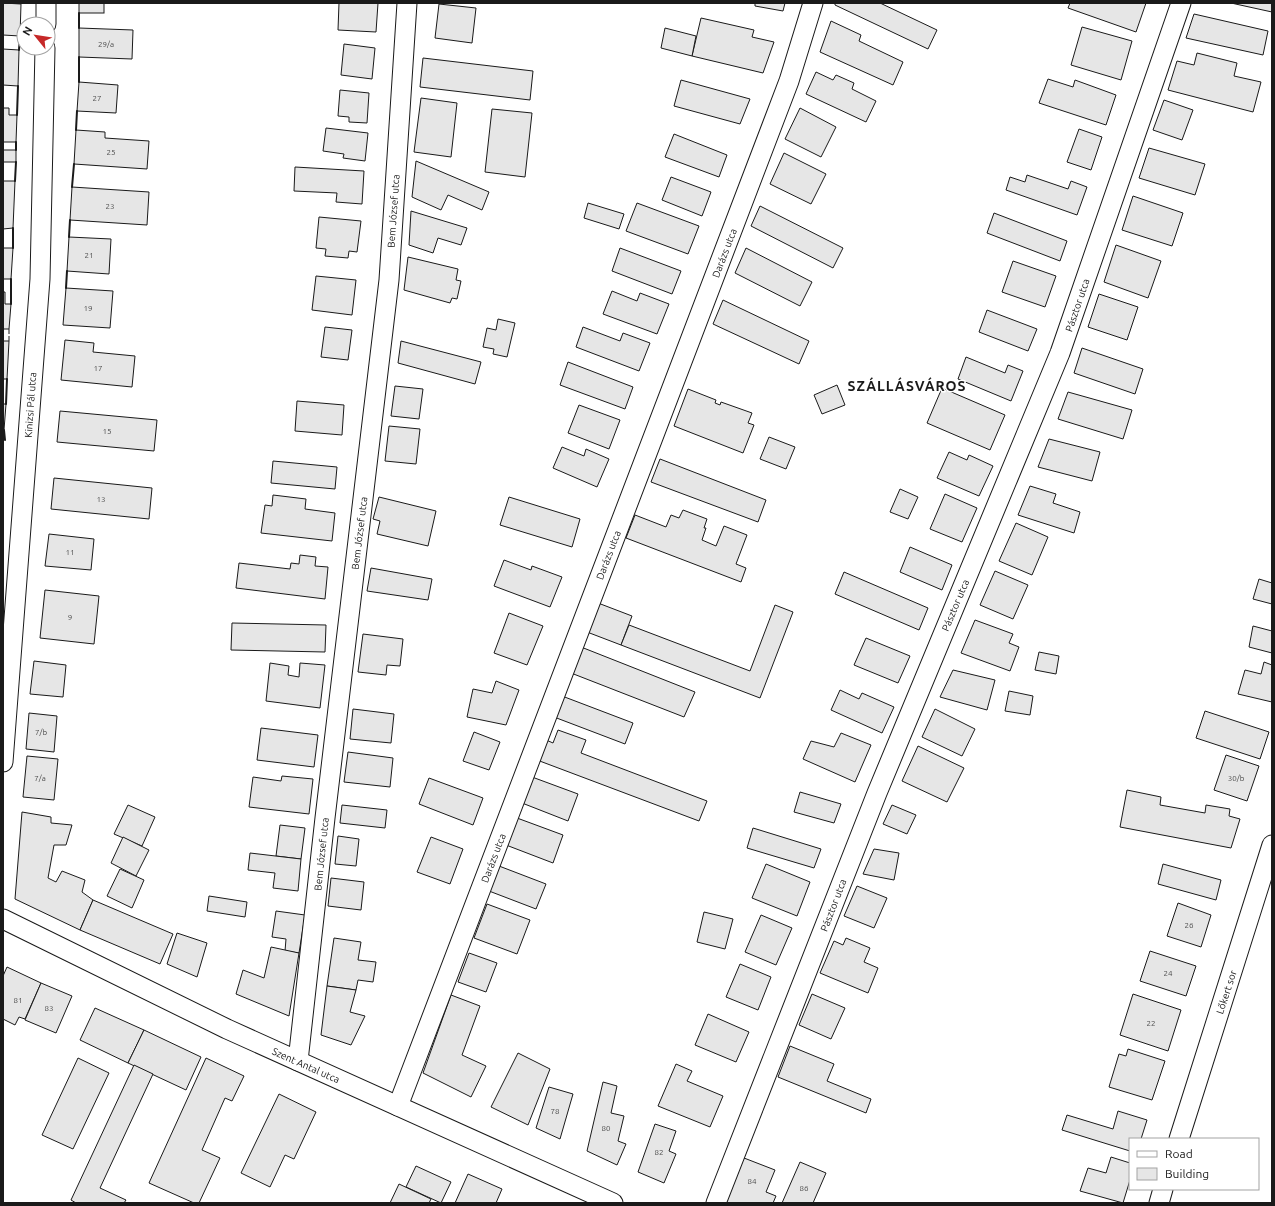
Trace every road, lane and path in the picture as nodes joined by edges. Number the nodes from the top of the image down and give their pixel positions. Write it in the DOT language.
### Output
graph roads {
  1 [pos="46,3"];
  2 [pos="407,3"];
  3 [pos="813,3"];
  4 [pos="1181,3"];
  5 [pos="46,16"];
  6 [pos="45,56"];
  7 [pos="3,762"];
  8 [pos="1272,846"];
  9 [pos="3,918"];
  10 [pos="298,1061"];
  11 [pos="398,1106"];
  12 [pos="1179,1138"];
  13 [pos="1163,1190"];
  14 [pos="613,1203"];
  15 [pos="716,1203"];
  16 [pos="1159,1203"];
  1 -- 5 [label="street"];
  2 -- 10 [label="street, Bem József utca"];
  3 -- 11 [label="street, Darázs utca"];
  4 -- 15 [label="street, Pásztor utca"];
  6 -- 7 [label="street, Kinizsi Pál utca"];
  8 -- 12 [label="street, Lőkert sor"];
  9 -- 10 [label="street, Szent Antal utca"];
  10 -- 11 [label="street, Szent Antal utca"];
  11 -- 14 [label="street, Szent Antal utca"];
  13 -- 16 [label="street"];
}
